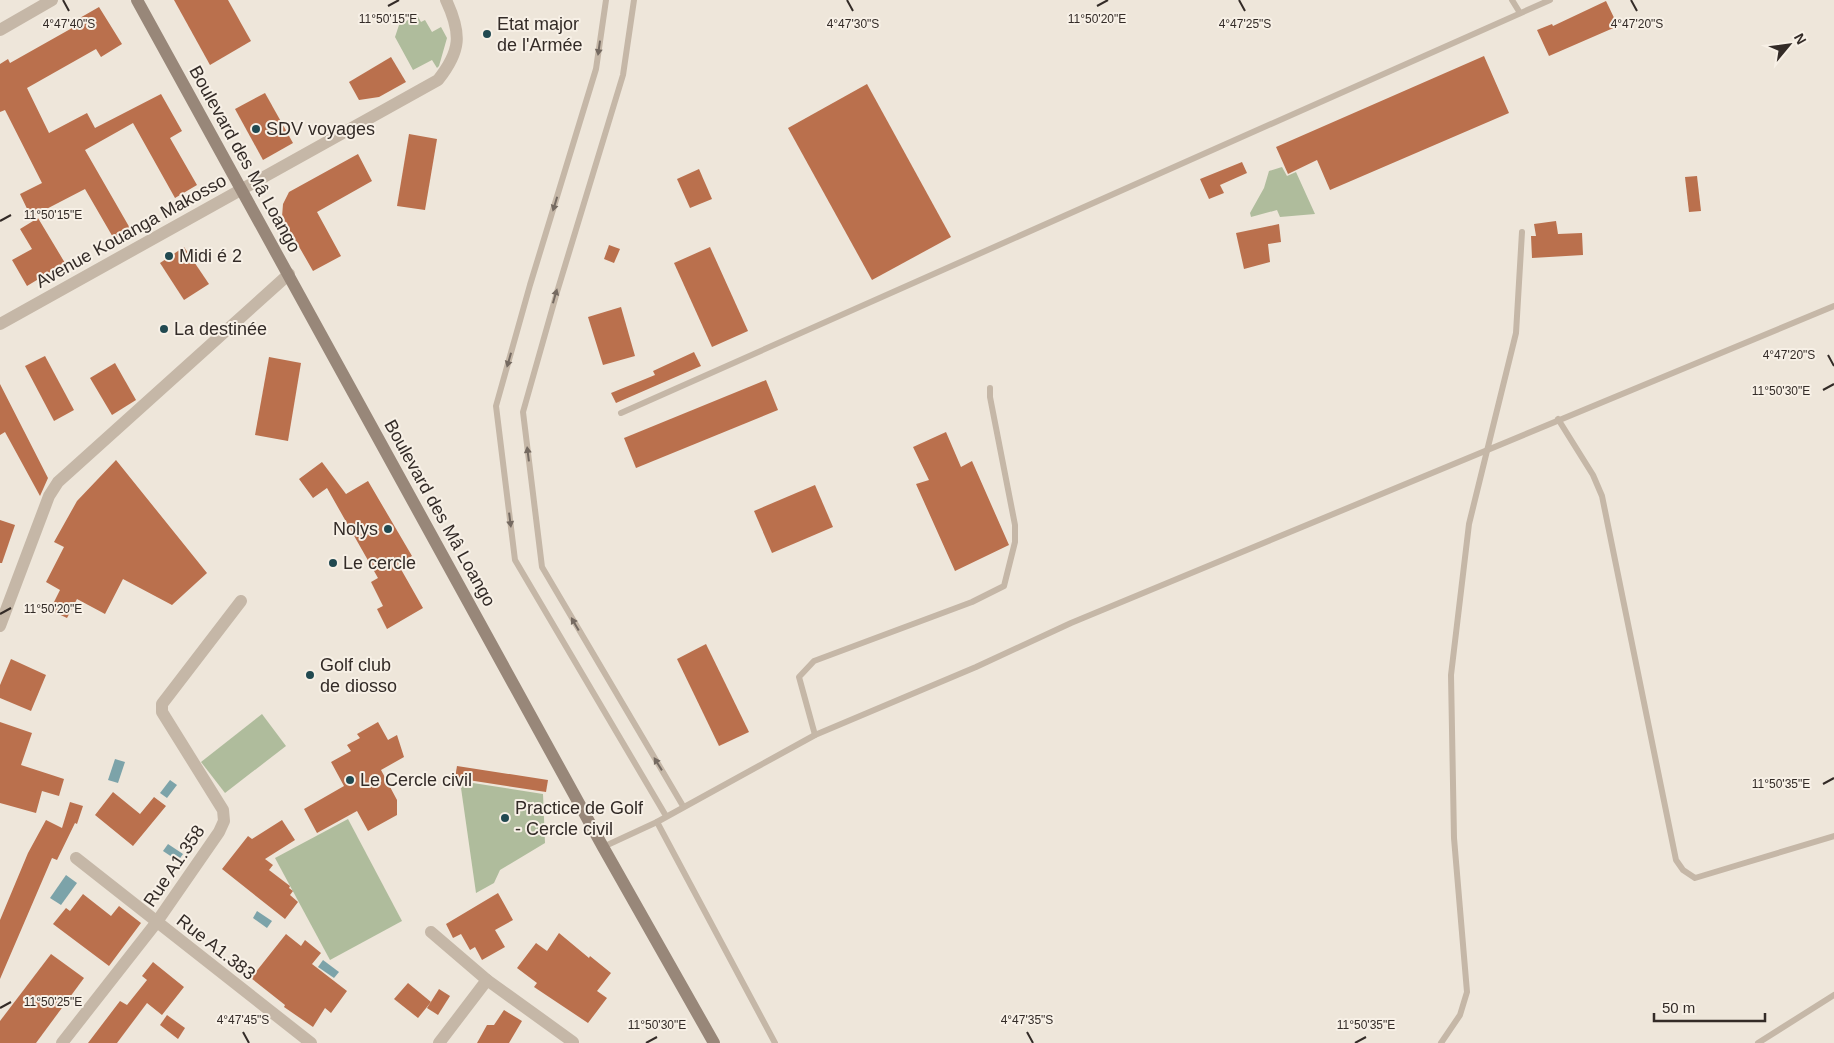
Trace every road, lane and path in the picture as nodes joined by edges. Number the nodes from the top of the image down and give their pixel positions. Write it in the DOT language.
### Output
graph roads {
  1 [pos="52,0"];
  2 [pos="137,0"];
  3 [pos="446,0"];
  4 [pos="606,0"];
  5 [pos="634,0"];
  6 [pos="1512,0"];
  7 [pos="1550,0"];
  8 [pos="1520,13"];
  9 [pos="0,30"];
  10 [pos="241,189"];
  11 [pos="1522,232"];
  12 [pos="289,274"];
  13 [pos="1834,306"];
  14 [pos="0,324"];
  15 [pos="990,388"];
  16 [pos="621,414"];
  17 [pos="1558,419"];
  18 [pos="1488,448"];
  19 [pos="241,601"];
  20 [pos="0,626"];
  21 [pos="815,735"];
  22 [pos="683,806"];
  23 [pos="666,816"];
  24 [pos="657,822"];
  25 [pos="1834,836"];
  26 [pos="603,847"];
  27 [pos="76,858"];
  28 [pos="156,922"];
  29 [pos="431,932"];
  30 [pos="487,980"];
  31 [pos="1834,995"];
  32 [pos="573,1042"];
  33 [pos="62,1043"];
  34 [pos="311,1043"];
  35 [pos="439,1043"];
  36 [pos="714,1043"];
  37 [pos="775,1043"];
  38 [pos="1441,1043"];
  39 [pos="1758,1043"];
  1 -- 9 [label="street"];
  2 -- 10 [label="street, Boulevard des Mâ Loango"];
  3 -- 10 [label="street, Avenue Kouanga Makosso"];
  4 -- 23 [label="lane, one-way"];
  22 -- 5 [label="lane, one-way"];
  6 -- 8 [label="lane"];
  7 -- 8 [label="lane"];
  8 -- 16 [label="lane"];
  10 -- 12 [label="street, Boulevard des Mâ Loango"];
  10 -- 14 [label="street, Avenue Kouanga Makosso"];
  11 -- 18 [label="lane"];
  12 -- 20 [label="street"];
  12 -- 26 [label="street, Boulevard des Mâ Loango"];
  13 -- 17 [label="lane"];
  15 -- 21 [label="lane"];
  17 -- 18 [label="lane"];
  17 -- 25 [label="lane"];
  18 -- 21 [label="lane"];
  18 -- 38 [label="lane"];
  19 -- 28 [label="street, Rue A1.358"];
  21 -- 22 [label="lane"];
  22 -- 23 [label="lane"];
  23 -- 24 [label="lane"];
  24 -- 26 [label="lane"];
  24 -- 37 [label="lane"];
  26 -- 36 [label="street, Boulevard des Mâ Loango"];
  27 -- 28 [label="street, Rue A1.383"];
  28 -- 33 [label="street, Rue A1.358"];
  28 -- 34 [label="street, Rue A1.383"];
  29 -- 30 [label="street"];
  30 -- 32 [label="street"];
  30 -- 35 [label="street"];
  31 -- 39 [label="lane"];
}
